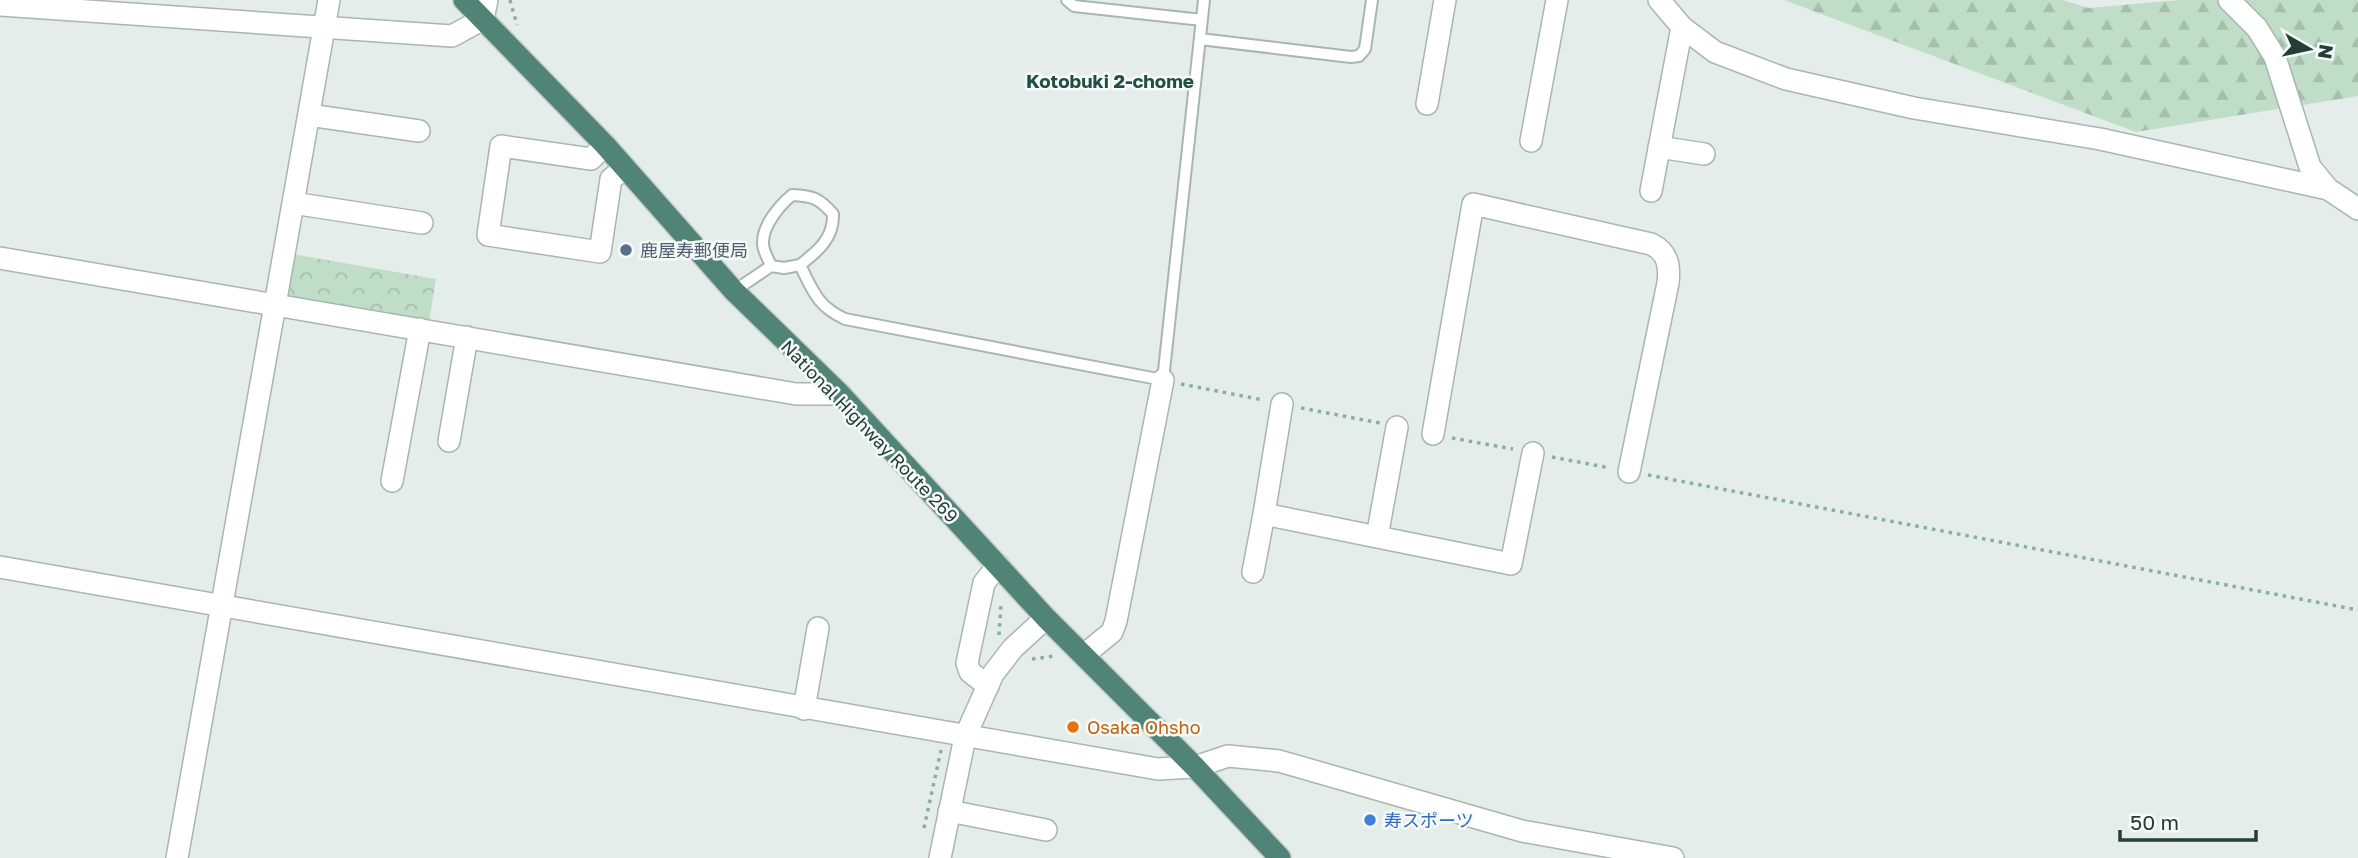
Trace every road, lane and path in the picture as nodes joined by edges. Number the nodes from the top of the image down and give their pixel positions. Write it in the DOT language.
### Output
graph roads {
  1 [pos="329,0"];
  2 [pos="464,0"];
  3 [pos="1067,0"];
  4 [pos="1204,0"];
  5 [pos="1372,0"];
  6 [pos="1445,0"];
  7 [pos="1557,0"];
  8 [pos="1659,0"];
  9 [pos="2232,1"];
  10 [pos="10,4"];
  11 [pos="70,5"];
  12 [pos="485,10"];
  13 [pos="1202,20"];
  14 [pos="324,27"];
  15 [pos="1682,27"];
  16 [pos="1200,39"];
  17 [pos="1427,104"];
  18 [pos="309,115"];
  19 [pos="419,131"];
  20 [pos="1531,141"];
  21 [pos="605,145"];
  22 [pos="1660,147"];
  23 [pos="1704,154"];
  24 [pos="625,167"];
  25 [pos="2328,189"];
  26 [pos="1651,191"];
  27 [pos="293,203"];
  28 [pos="2358,209"];
  29 [pos="422,223"];
  30 [pos="0,258"];
  31 [pos="800,265"];
  32 [pos="771,266"];
  33 [pos="734,291"];
  34 [pos="275,305"];
  35 [pos="420,329"];
  36 [pos="467,337"];
  37 [pos="1164,380"];
  38 [pos="840,394"];
  39 [pos="1282,404"];
  40 [pos="1397,427"];
  41 [pos="1433,434"];
  42 [pos="449,441"];
  43 [pos="1533,453"];
  44 [pos="1629,472"];
  45 [pos="392,481"];
  46 [pos="1264,514"];
  47 [pos="1377,537"];
  48 [pos="998,565"];
  49 [pos="0,567"];
  50 [pos="1253,572"];
  51 [pos="222,605"];
  52 [pos="2358,610"];
  53 [pos="1046,618"];
  54 [pos="818,628"];
  55 [pos="1075,658"];
  56 [pos="1029,660"];
  57 [pos="988,686"];
  58 [pos="804,709"];
  59 [pos="965,737"];
  60 [pos="942,742"];
  61 [pos="1195,767"];
  62 [pos="949,811"];
  63 [pos="1046,830"];
  64 [pos="924,832"];
  65 [pos="177,858"];
  66 [pos="940,858"];
  67 [pos="1280,858"];
  68 [pos="1673,858"];
  1 -- 14 [label="street"];
  2 -- 12 [label="highway, National Highway Route 269"];
  3 -- 13 [label="lane"];
  4 -- 13 [label="lane"];
  5 -- 16 [label="lane"];
  6 -- 17 [label="street"];
  7 -- 20 [label="street"];
  8 -- 15 [label="street"];
  9 -- 25 [label="street"];
  10 -- 11 [label="street"];
  11 -- 14 [label="street"];
  12 -- 14 [label="street"];
  12 -- 21 [label="highway, National Highway Route 269"];
  13 -- 16 [label="lane"];
  14 -- 18 [label="street"];
  15 -- 22 [label="street"];
  15 -- 25 [label="street"];
  16 -- 37 [label="lane"];
  18 -- 19 [label="street"];
  18 -- 27 [label="street"];
  21 -- 24 [label="highway, National Highway Route 269"];
  21 -- 24 [label="street"];
  22 -- 23 [label="street"];
  22 -- 26 [label="street"];
  24 -- 33 [label="highway, National Highway Route 269"];
  25 -- 28 [label="street"];
  27 -- 29 [label="street"];
  27 -- 34 [label="street"];
  30 -- 34 [label="street"];
  31 -- 32 [label="lane"];
  31 -- 32 [label="lane"];
  31 -- 37 [label="lane"];
  32 -- 33 [label="lane"];
  33 -- 38 [label="highway, National Highway Route 269"];
  34 -- 35 [label="street"];
  34 -- 51 [label="street"];
  35 -- 36 [label="street"];
  35 -- 45 [label="street"];
  36 -- 38 [label="street"];
  36 -- 42 [label="street"];
  37 -- 39 [label="path"];
  37 -- 55 [label="street"];
  38 -- 48 [label="highway, National Highway Route 269"];
  39 -- 40 [label="path"];
  39 -- 46 [label="street"];
  40 -- 47 [label="street"];
  41 -- 43 [label="path"];
  41 -- 44 [label="street"];
  43 -- 44 [label="path"];
  43 -- 47 [label="street"];
  44 -- 52 [label="path"];
  46 -- 47 [label="street"];
  46 -- 50 [label="street"];
  48 -- 53 [label="highway, National Highway Route 269"];
  48 -- 57 [label="street"];
  49 -- 51 [label="street"];
  51 -- 58 [label="street"];
  51 -- 65 [label="street"];
  53 -- 55 [label="highway, National Highway Route 269"];
  53 -- 57 [label="street"];
  54 -- 58 [label="street"];
  55 -- 56 [label="path"];
  55 -- 61 [label="highway, National Highway Route 269"];
  57 -- 59 [label="street"];
  58 -- 59 [label="street"];
  59 -- 61 [label="street"];
  59 -- 62 [label="street"];
  60 -- 64 [label="path"];
  61 -- 67 [label="highway, National Highway Route 269"];
  61 -- 68 [label="street"];
  62 -- 63 [label="street"];
  62 -- 66 [label="street"];
}
